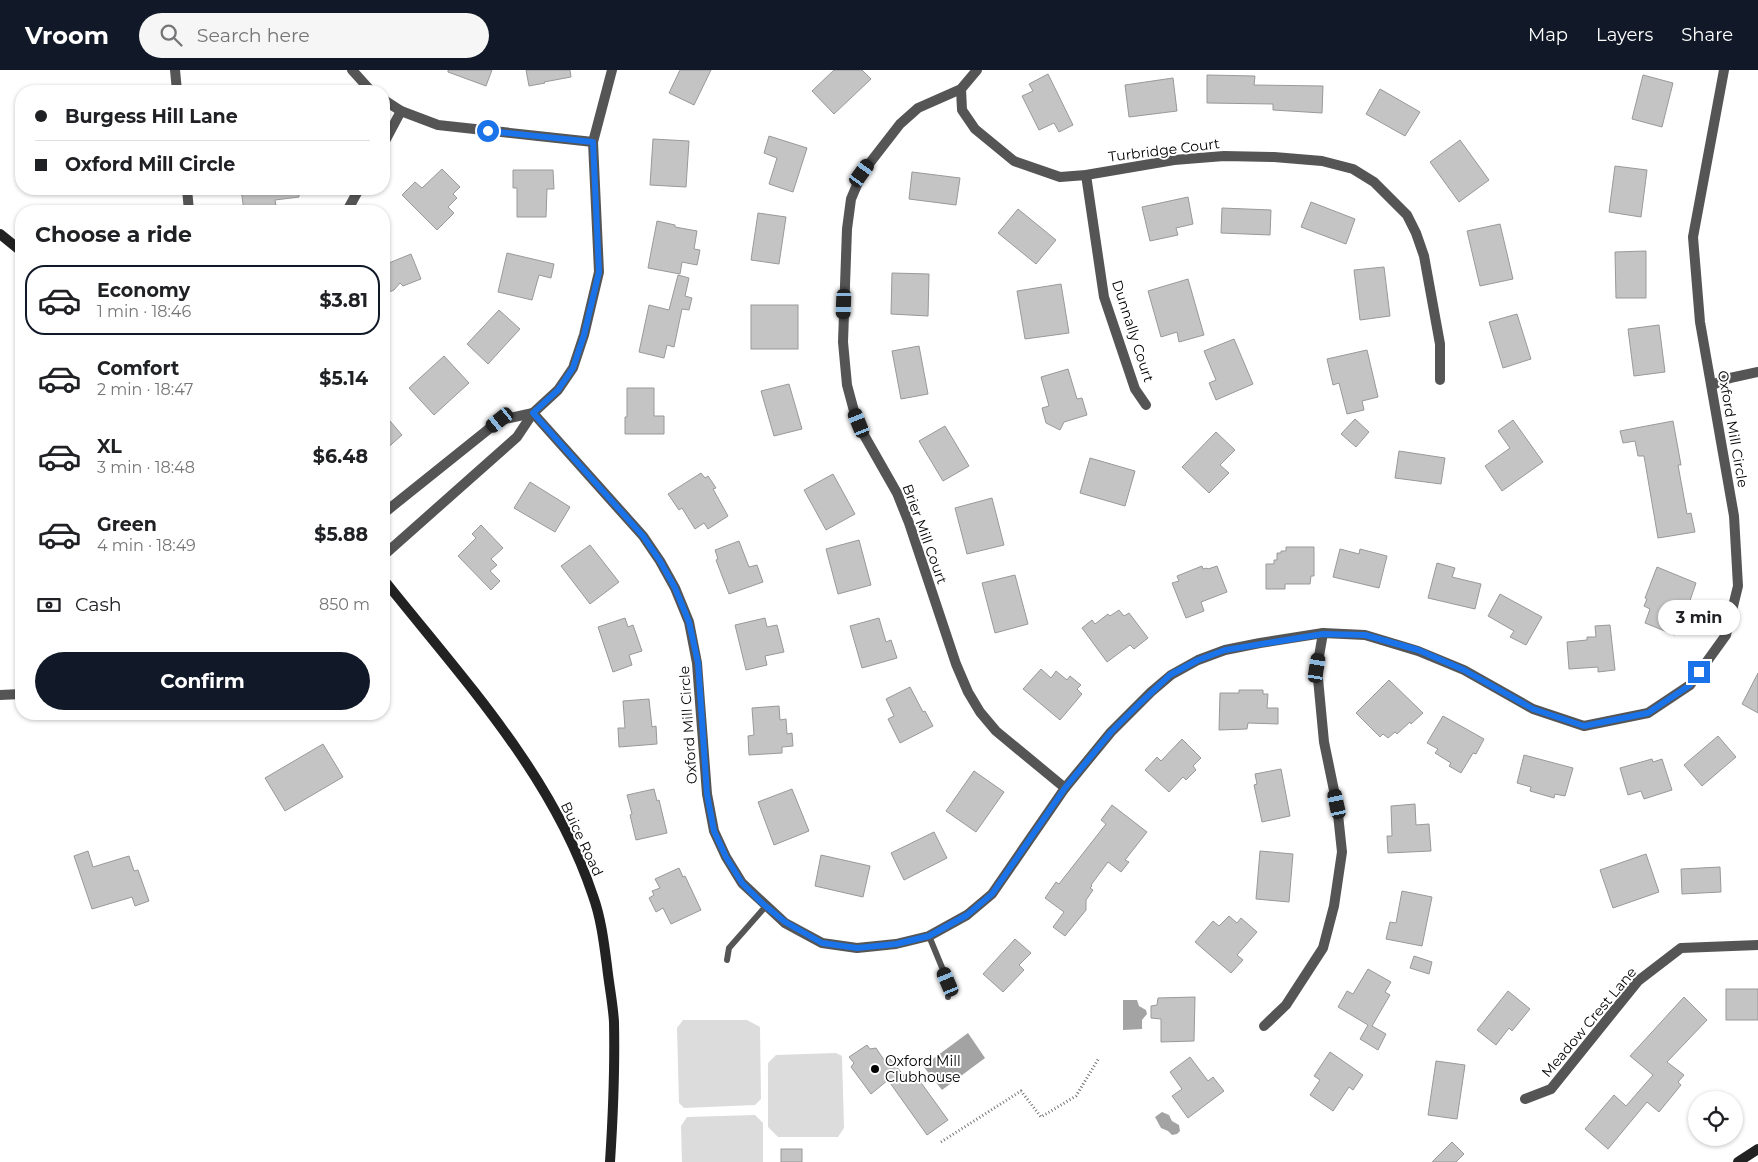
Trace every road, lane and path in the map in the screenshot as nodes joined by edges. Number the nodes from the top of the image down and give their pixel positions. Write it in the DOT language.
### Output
graph roads {
  1 [pos="174,70"];
  2 [pos="352,70"];
  3 [pos="612,70"];
  4 [pos="977,70"];
  5 [pos="1724,70"];
  6 [pos="176,85"];
  7 [pos="366,85"];
  8 [pos="961,89"];
  9 [pos="390,104"];
  10 [pos="401,110"];
  11 [pos="390,131"];
  12 [pos="593,142"];
  13 [pos="1086,175"];
  14 [pos="0,234"];
  15 [pos="15,246"];
  16 [pos="1758,372"];
  17 [pos="1440,380"];
  18 [pos="1712,385"];
  19 [pos="1146,405"];
  20 [pos="533,413"];
  21 [pos="390,508"];
  22 [pos="390,549"];
  23 [pos="390,588"];
  24 [pos="1323,634"];
  25 [pos="15,694"];
  26 [pos="0,695"];
  27 [pos="1065,788"];
  28 [pos="766,906"];
  29 [pos="929,936"];
  30 [pos="1758,945"];
  31 [pos="727,960"];
  32 [pos="948,997"];
  33 [pos="1264,1026"];
  34 [pos="1099,1058"];
  35 [pos="1525,1099"];
  36 [pos="941,1142"];
  37 [pos="1758,1149"];
  38 [pos="610,1162"];
  39 [pos="1738,1162"];
  1 -- 6 [label="street"];
  2 -- 7 [label="street"];
  3 -- 12 [label="street"];
  4 -- 8 [label="street, Brier Mill Court"];
  5 -- 18 [label="street, Oxford Mill Circle"];
  8 -- 13 [label="street, Turbridge Court"];
  8 -- 27 [label="street, Brier Mill Court"];
  9 -- 10 [label="street"];
  10 -- 11 [label="street"];
  10 -- 12 [label="street"];
  12 -- 20 [label="street"];
  13 -- 17 [label="street, Turbridge Court"];
  13 -- 19 [label="street, Dunnally Court"];
  14 -- 15 [label="street"];
  16 -- 18 [label="street"];
  18 -- 24 [label="street, Oxford Mill Circle"];
  20 -- 21 [label="street"];
  20 -- 22 [label="street"];
  20 -- 28 [label="street, Oxford Mill Circle"];
  23 -- 38 [label="street, Buice Road"];
  24 -- 27 [label="street, Oxford Mill Circle"];
  24 -- 33 [label="street"];
  25 -- 26 [label="street"];
  27 -- 29 [label="street, Oxford Mill Circle"];
  28 -- 29 [label="street, Oxford Mill Circle"];
  28 -- 31 [label="lane"];
  29 -- 32 [label="lane"];
  30 -- 35 [label="street, Meadow Crest Lane"];
  34 -- 36 [label="path"];
  37 -- 39 [label="street"];
}
